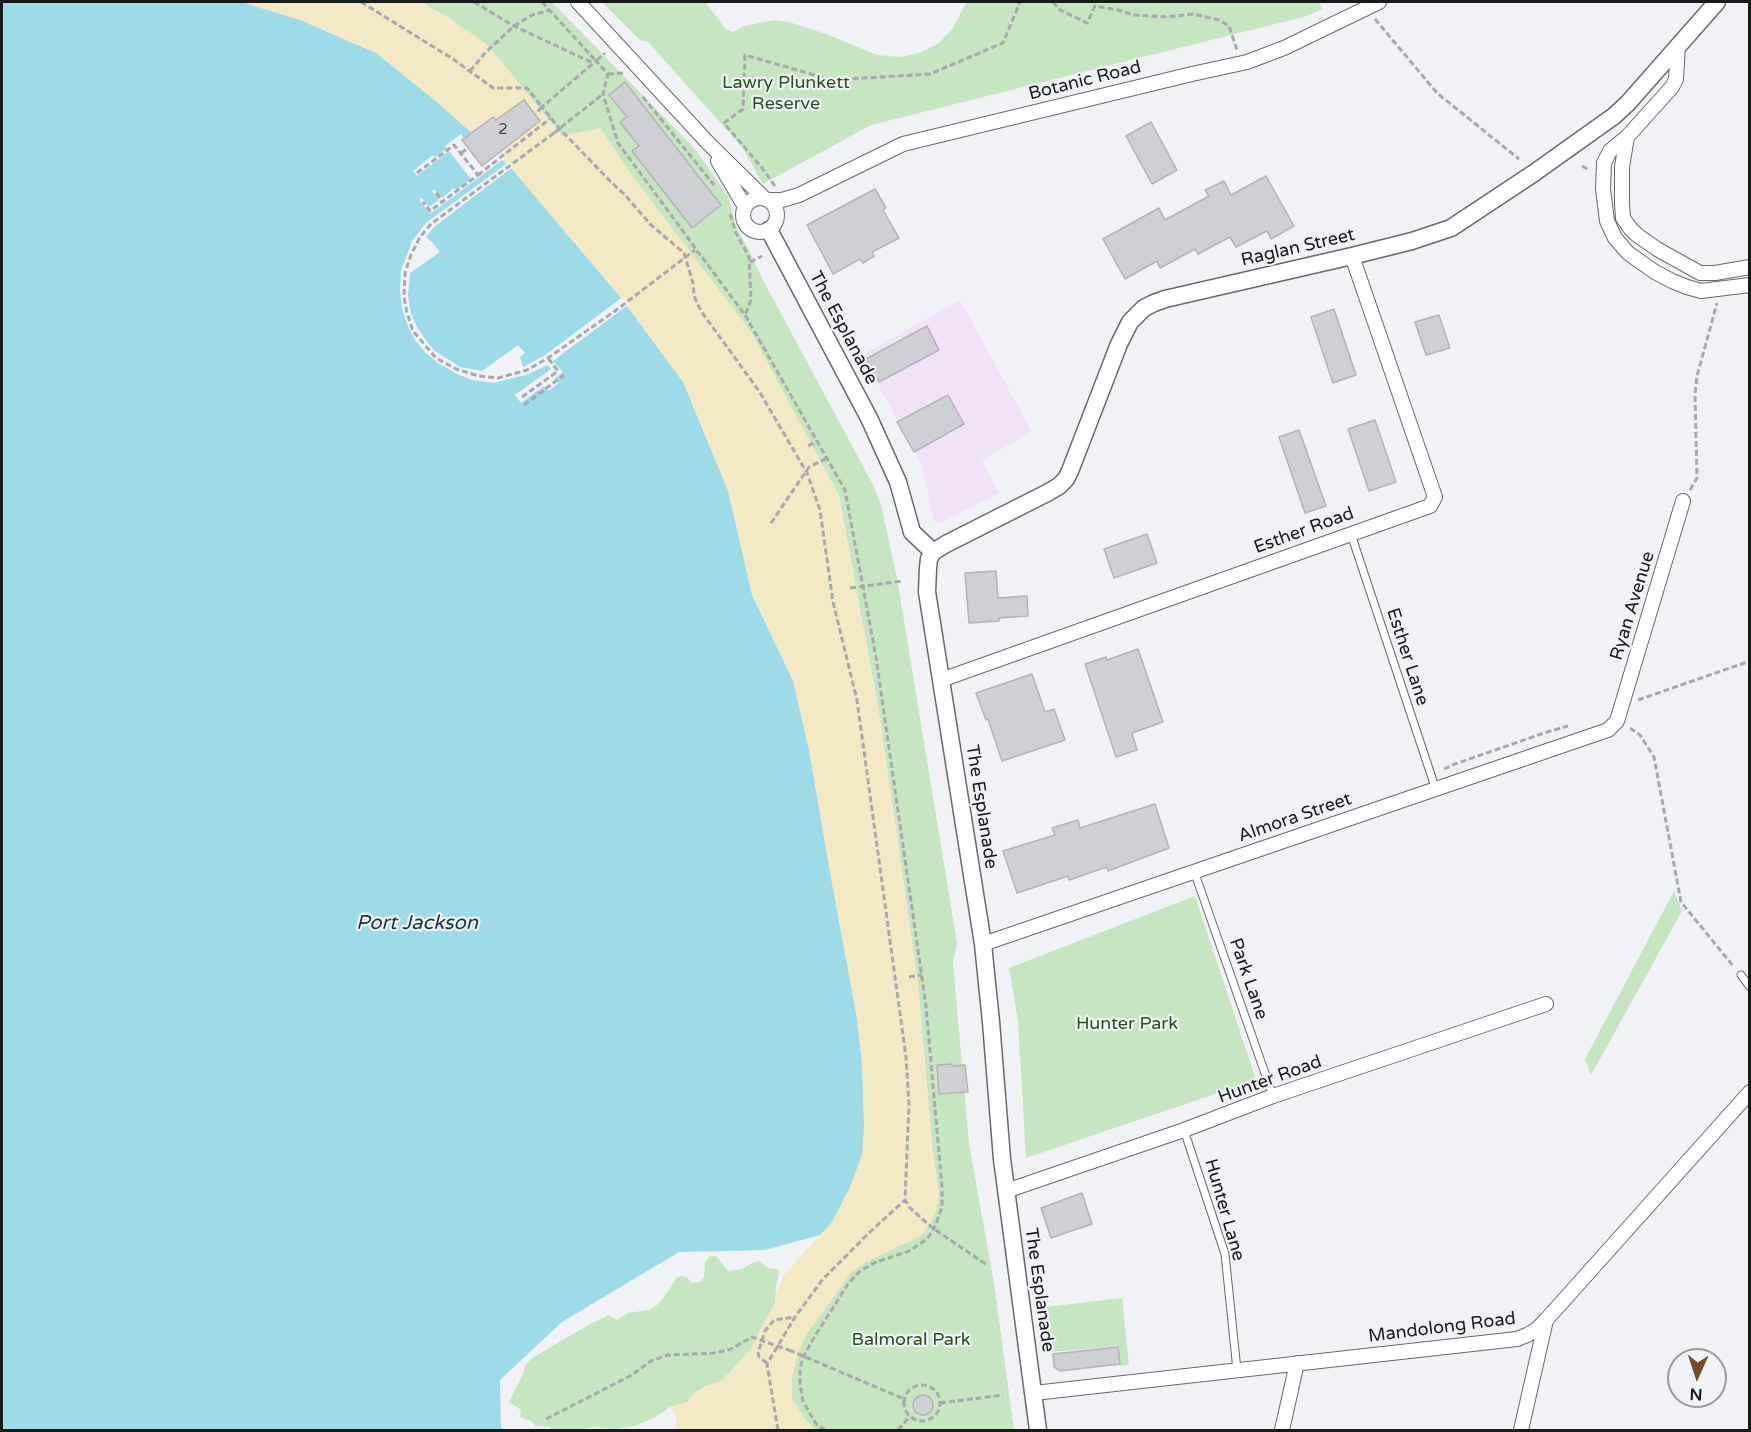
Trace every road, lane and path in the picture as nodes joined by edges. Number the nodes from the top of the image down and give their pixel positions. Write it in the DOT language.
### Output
graph roads {
  1 [pos="361,2"];
  2 [pos="474,2"];
  3 [pos="542,2"];
  4 [pos="578,2"];
  5 [pos="1020,2"];
  6 [pos="1053,2"];
  7 [pos="1379,2"];
  8 [pos="1717,2"];
  9 [pos="550,10"];
  10 [pos="1378,24"];
  11 [pos="514,26"];
  12 [pos="1678,45"];
  13 [pos="594,62"];
  14 [pos="1240,64"];
  15 [pos="470,71"];
  16 [pos="624,73"];
  17 [pos="608,74"];
  18 [pos="639,92"];
  19 [pos="603,94"];
  20 [pos="542,107"];
  21 [pos="535,114"];
  22 [pos="551,118"];
  23 [pos="560,128"];
  24 [pos="1627,137"];
  25 [pos="708,143"];
  26 [pos="468,148"];
  27 [pos="461,153"];
  28 [pos="1519,159"];
  29 [pos="1582,166"];
  30 [pos="1593,172"];
  31 [pos="417,173"];
  32 [pos="765,174"];
  33 [pos="478,175"];
  34 [pos="719,192"];
  35 [pos="436,193"];
  36 [pos="799,195"];
  37 [pos="767,199"];
  38 [pos="423,202"];
  39 [pos="442,202"];
  40 [pos="745,207"];
  41 [pos="729,208"];
  42 [pos="778,216"];
  43 [pos="769,230"];
  44 [pos="695,250"];
  45 [pos="762,256"];
  46 [pos="1352,256"];
  47 [pos="749,262"];
  48 [pos="1749,267"];
  49 [pos="1749,285"];
  50 [pos="1716,308"];
  51 [pos="745,315"];
  52 [pos="548,358"];
  53 [pos="564,375"];
  54 [pos="547,378"];
  55 [pos="552,385"];
  56 [pos="522,397"];
  57 [pos="524,405"];
  58 [pos="817,441"];
  59 [pos="808,446"];
  60 [pos="827,458"];
  61 [pos="806,471"];
  62 [pos="1696,478"];
  63 [pos="1683,501"];
  64 [pos="771,523"];
  65 [pos="1351,534"];
  66 [pos="933,552"];
  67 [pos="903,581"];
  68 [pos="862,586"];
  69 [pos="850,588"];
  70 [pos="1749,661"];
  71 [pos="941,680"];
  72 [pos="1638,700"];
  73 [pos="1576,724"];
  74 [pos="1622,724"];
  75 [pos="1440,771"];
  76 [pos="1436,790"];
  77 [pos="1194,871"];
  78 [pos="983,944"];
  79 [pos="922,975"];
  80 [pos="1741,975"];
  81 [pos="909,977"];
  82 [pos="1749,987"];
  83 [pos="1546,1004"];
  84 [pos="1749,1092"];
  85 [pos="1273,1096"];
  86 [pos="1184,1130"];
  87 [pos="1006,1191"];
  88 [pos="905,1200"];
  89 [pos="934,1229"];
  90 [pos="987,1265"];
  91 [pos="795,1317"];
  92 [pos="1546,1320"];
  93 [pos="761,1340"];
  94 [pos="803,1354"];
  95 [pos="1296,1363"];
  96 [pos="767,1364"];
  97 [pos="1237,1370"];
  98 [pos="1034,1393"];
  99 [pos="1003,1395"];
  100 [pos="904,1399"];
  101 [pos="940,1403"];
  102 [pos="910,1416"];
  103 [pos="546,1419"];
  104 [pos="778,1431"];
  105 [pos="825,1431"];
  106 [pos="898,1431"];
  107 [pos="1038,1431"];
  108 [pos="1282,1431"];
  109 [pos="1521,1431"];
  1 -- 15 [label="path"];
  2 -- 11 [label="path"];
  3 -- 9 [label="path"];
  4 -- 25 [label="street"];
  5 -- 32 [label="path"];
  6 -- 14 [label="path"];
  7 -- 14 [label="street, Botanic Road"];
  8 -- 12 [label="street, Raglan Street"];
  9 -- 11 [label="path"];
  9 -- 13 [label="path"];
  10 -- 28 [label="path"];
  11 -- 13 [label="path"];
  11 -- 15 [label="path"];
  12 -- 24 [label="street"];
  12 -- 46 [label="street, Raglan Street"];
  13 -- 17 [label="path"];
  13 -- 20 [label="path"];
  14 -- 36 [label="street, Botanic Road"];
  15 -- 20 [label="path"];
  16 -- 17 [label="path"];
  17 -- 19 [label="path"];
  18 -- 34 [label="path"];
  19 -- 23 [label="path"];
  19 -- 44 [label="path"];
  20 -- 21 [label="path"];
  20 -- 22 [label="path"];
  22 -- 23 [label="path"];
  22 -- 33 [label="path"];
  23 -- 52 [label="path, bridge"];
  23 -- 61 [label="path"];
  24 -- 48 [label="street"];
  24 -- 49 [label="street"];
  25 -- 37 [label="street"];
  25 -- 40 [label="street"];
  26 -- 27 [label="path"];
  27 -- 31 [label="path"];
  27 -- 33 [label="path"];
  29 -- 30 [label="path"];
  33 -- 39 [label="path"];
  35 -- 39 [label="path"];
  36 -- 37 [label="street, Botanic Road"];
  36 -- 42 [label="street, Botanic Road"];
  37 -- 40 [label="street"];
  37 -- 42 [label="street"];
  38 -- 39 [label="path"];
  40 -- 43 [label="street"];
  41 -- 47 [label="path"];
  42 -- 43 [label="street"];
  43 -- 66 [label="street, The Esplanade"];
  44 -- 51 [label="path"];
  44 -- 52 [label="path, bridge"];
  45 -- 47 [label="path"];
  46 -- 65 [label="street, Esther Road"];
  46 -- 66 [label="street, Raglan Street"];
  47 -- 51 [label="path"];
  50 -- 62 [label="path"];
  51 -- 58 [label="path"];
  52 -- 54 [label="path"];
  53 -- 55 [label="path"];
  54 -- 55 [label="path"];
  54 -- 56 [label="path"];
  55 -- 57 [label="path"];
  58 -- 59 [label="path"];
  58 -- 60 [label="path"];
  60 -- 61 [label="path"];
  60 -- 68 [label="path"];
  61 -- 64 [label="path"];
  61 -- 88 [label="path"];
  63 -- 74 [label="street, Ryan Avenue"];
  65 -- 71 [label="street, Esther Road"];
  65 -- 76 [label="lane, Esther Lane"];
  66 -- 71 [label="street, The Esplanade"];
  67 -- 68 [label="path"];
  68 -- 69 [label="path"];
  68 -- 79 [label="path"];
  70 -- 72 [label="path"];
  71 -- 78 [label="street, The Esplanade"];
  73 -- 75 [label="path"];
  74 -- 76 [label="street, Almora Street"];
  74 -- 80 [label="path"];
  76 -- 77 [label="street, Almora Street"];
  77 -- 78 [label="street, Almora Street"];
  77 -- 85 [label="lane, Park Lane"];
  78 -- 87 [label="street, The Esplanade"];
  79 -- 81 [label="path"];
  79 -- 89 [label="path"];
  80 -- 82 [label="lane"];
  83 -- 85 [label="street, Hunter Road"];
  84 -- 92 [label="street, Mandolong Road"];
  85 -- 86 [label="street, Hunter Road"];
  86 -- 87 [label="street, Hunter Road"];
  86 -- 97 [label="lane, Hunter Lane"];
  87 -- 98 [label="street, The Esplanade"];
  88 -- 89 [label="path"];
  88 -- 91 [label="path"];
  89 -- 90 [label="path"];
  89 -- 94 [label="path"];
  91 -- 93 [label="path"];
  91 -- 96 [label="path"];
  92 -- 95 [label="street, Mandolong Road"];
  92 -- 109 [label="street"];
  93 -- 94 [label="path, bridge"];
  93 -- 96 [label="path"];
  93 -- 103 [label="path"];
  94 -- 100 [label="path"];
  94 -- 105 [label="path"];
  95 -- 97 [label="street, Mandolong Road"];
  95 -- 108 [label="street"];
  96 -- 104 [label="path"];
  97 -- 98 [label="street, Mandolong Road"];
  98 -- 107 [label="street, The Esplanade"];
  99 -- 101 [label="path"];
  100 -- 101 [label="path"];
  100 -- 102 [label="path"];
  101 -- 102 [label="path"];
  102 -- 106 [label="path"];
}
